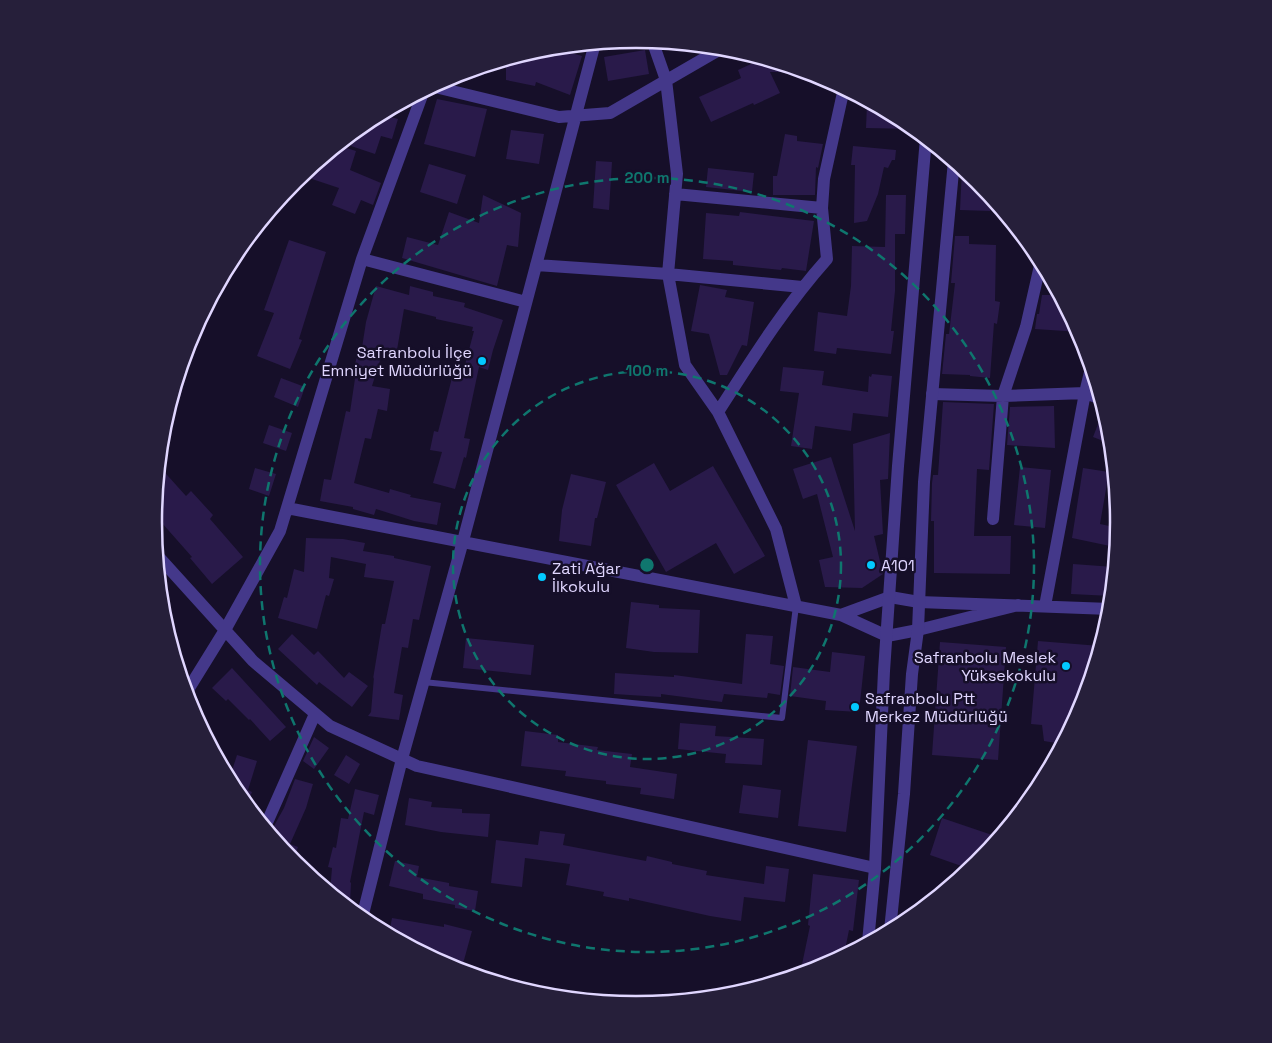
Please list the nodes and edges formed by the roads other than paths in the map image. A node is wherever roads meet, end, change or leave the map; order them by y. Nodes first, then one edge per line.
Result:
1 (655, 49) edge
2 (593, 50) edge
3 (711, 54) edge
4 (666, 80) junction
5 (443, 89) edge
6 (843, 95) edge
7 (421, 99) edge
8 (575, 116) junction
9 (925, 145) edge
10 (953, 169) edge
11 (675, 194) junction
12 (822, 208) junction
13 (362, 259) junction
14 (536, 265) junction
15 (1038, 271) edge
16 (668, 274) junction
17 (802, 287) junction
18 (526, 302) junction
19 (1088, 380) edge
20 (1085, 393) junction
21 (932, 394) junction
22 (1093, 395) edge
23 (1003, 396) junction
24 (718, 412) junction
25 (287, 508) junction
26 (993, 519) dead end
27 (463, 541) junction
28 (164, 563) edge
29 (890, 597) junction
30 (919, 602) junction
31 (1018, 605) junction
32 (796, 606) junction
33 (1045, 606) junction
34 (1102, 609) edge
35 (841, 615) junction
36 (225, 630) junction
37 (918, 630) junction
38 (887, 636) junction
39 (423, 682) junction
40 (191, 685) edge
41 (316, 714) junction
42 (402, 759) junction
43 (268, 820) edge
44 (875, 868) junction
45 (364, 910) edge
46 (891, 921) edge
47 (869, 934) edge

1 - 4 street
2 - 8 street
3 - 4 street
4 - 8 street
4 - 11 street
5 - 8 street
6 - 12 street
7 - 13 street
8 - 14 street
9 - 29 street
10 - 21 street
11 - 12 street
11 - 16 street
12 - 17 street
13 - 18 street
13 - 25 street
14 - 16 street
14 - 18 street
15 - 23 street
16 - 17 street
16 - 24 street
17 - 24 street
18 - 27 street
19 - 20 street
20 - 22 street
20 - 23 street
20 - 33 street
21 - 23 street
21 - 30 street
23 - 26 street
24 - 32 street
25 - 27 street
25 - 36 street
27 - 32 street
27 - 39 street
28 - 36 street
29 - 30 street
29 - 35 street
29 - 38 street
30 - 31 street
30 - 37 street
31 - 33 street
31 - 37 street
32 - 35 street
32 - 39 lane
33 - 34 street
35 - 38 street
36 - 40 street
36 - 41 street
37 - 38 street
37 - 46 street
38 - 44 street
39 - 42 street
41 - 42 street
41 - 43 street
42 - 44 street
42 - 45 street
44 - 47 street

